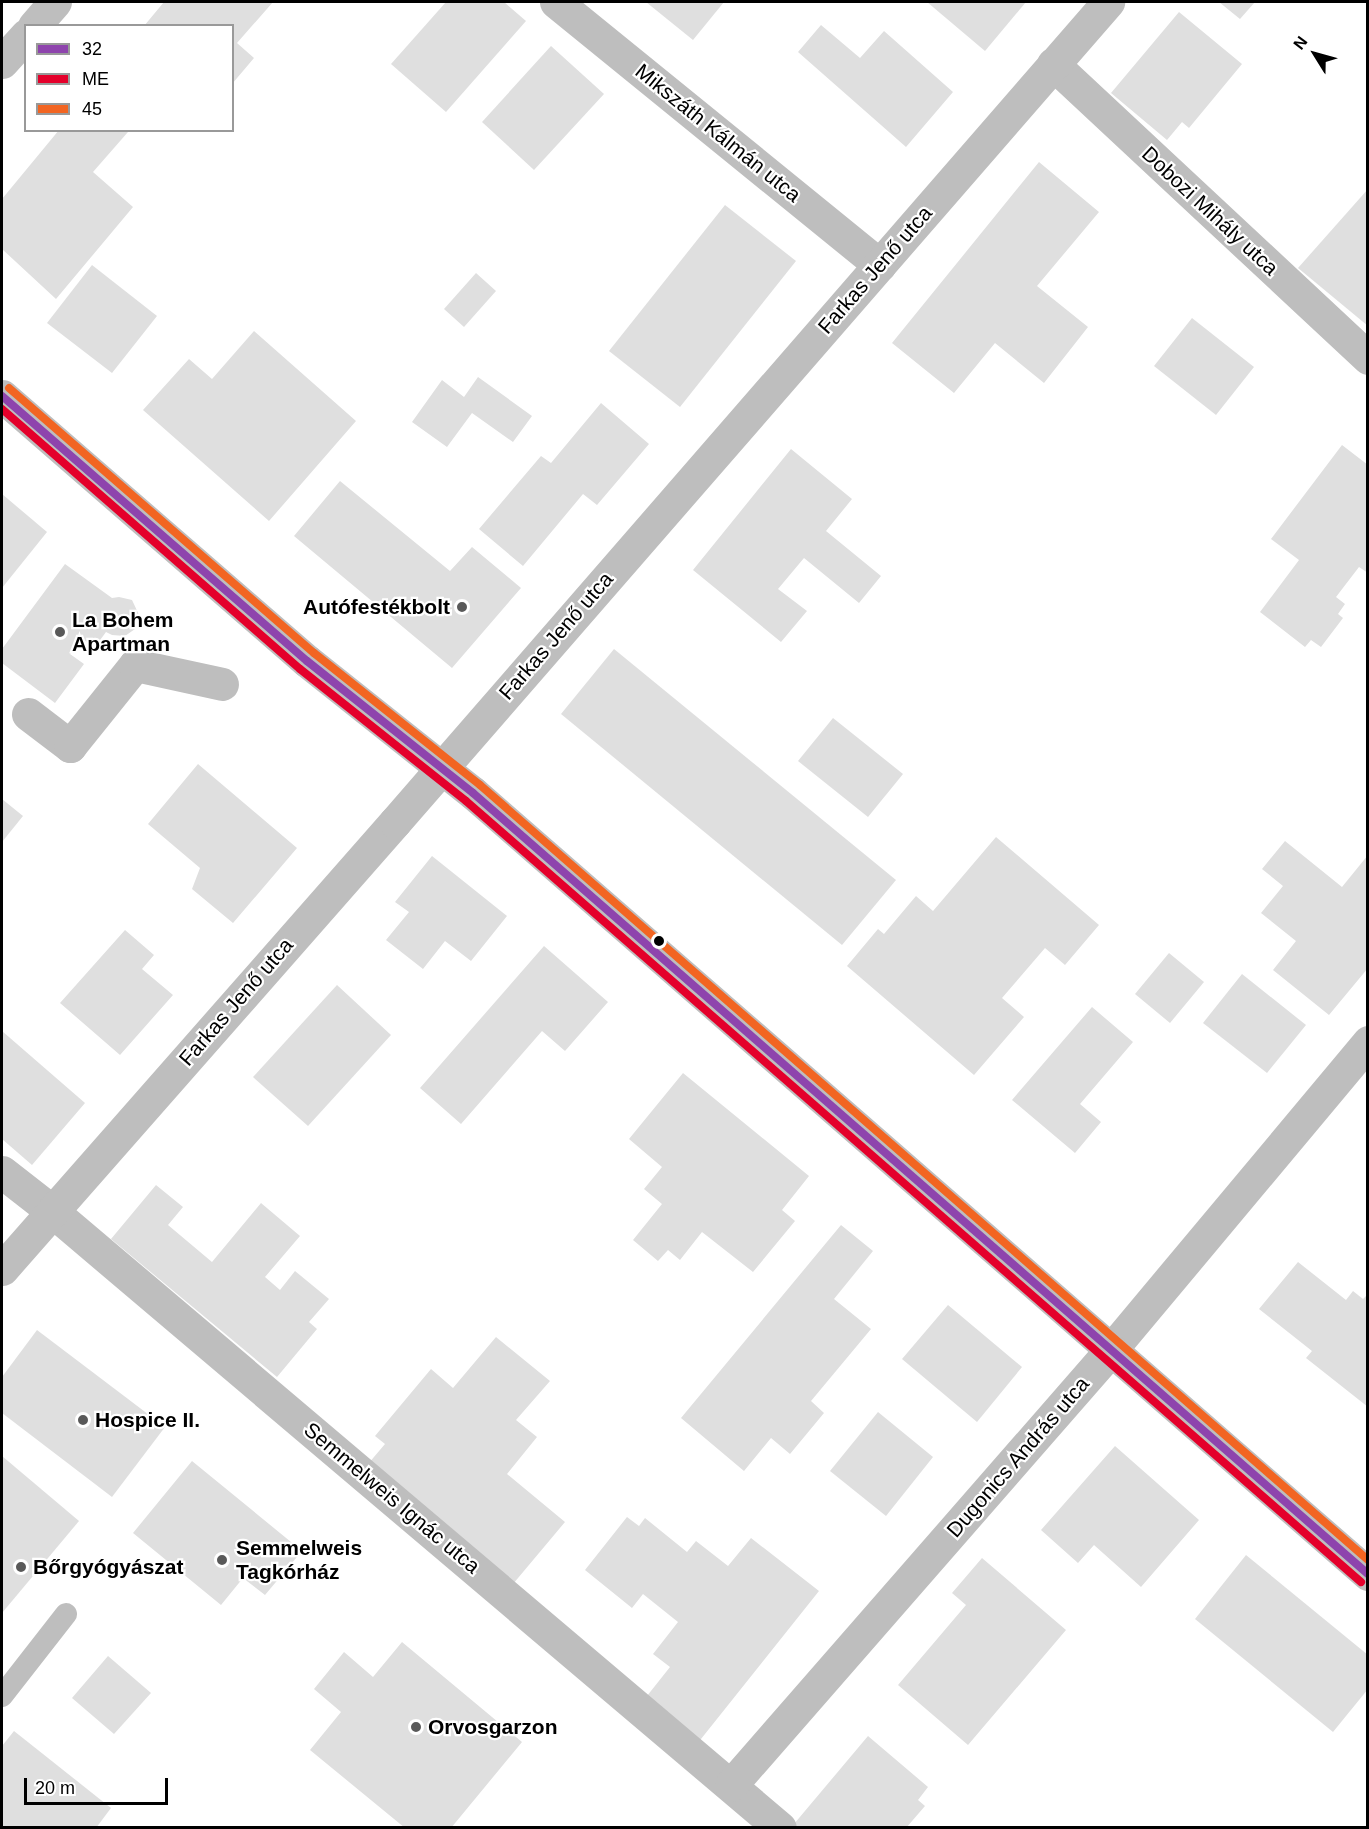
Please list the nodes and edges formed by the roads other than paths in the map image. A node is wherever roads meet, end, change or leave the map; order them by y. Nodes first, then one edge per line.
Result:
1 (56, 2) edge
2 (556, 2) edge
3 (1108, 2) edge
4 (36, 24) edge
5 (24, 37) edge
6 (2, 62) edge
7 (1053, 64) junction
8 (880, 264) junction
9 (1368, 358) edge
10 (2, 396) edge
11 (130, 648) dead end
12 (163, 672) junction
13 (222, 684) dead end
14 (28, 714) dead end
15 (441, 768) junction
16 (1368, 1042) edge
17 (2, 1172) edge
18 (52, 1211) junction
19 (2, 1269) edge
20 (1110, 1351) junction
21 (1368, 1574) edge
22 (66, 1614) dead end
23 (2, 1696) edge
24 (731, 1785) junction
25 (780, 1827) edge

1 - 4 street
2 - 8 street, Mikszáth Kálmán utca
3 - 7 street, Farkas Jenő utca
5 - 6 street
7 - 8 street, Farkas Jenő utca
7 - 9 street, Dobozi Mihály utca
8 - 15 street, Farkas Jenő utca
10 - 15 street
11 - 12 street
12 - 13 street
12 - 14 street
15 - 18 street, Farkas Jenő utca
15 - 20 street
16 - 20 street, Dugonics András utca
17 - 18 street, Semmelweis Ignác utca
18 - 19 street, Farkas Jenő utca
18 - 24 street, Semmelweis Ignác utca
20 - 21 street
20 - 24 street, Dugonics András utca
22 - 23 lane
24 - 25 street, Semmelweis Ignác utca

